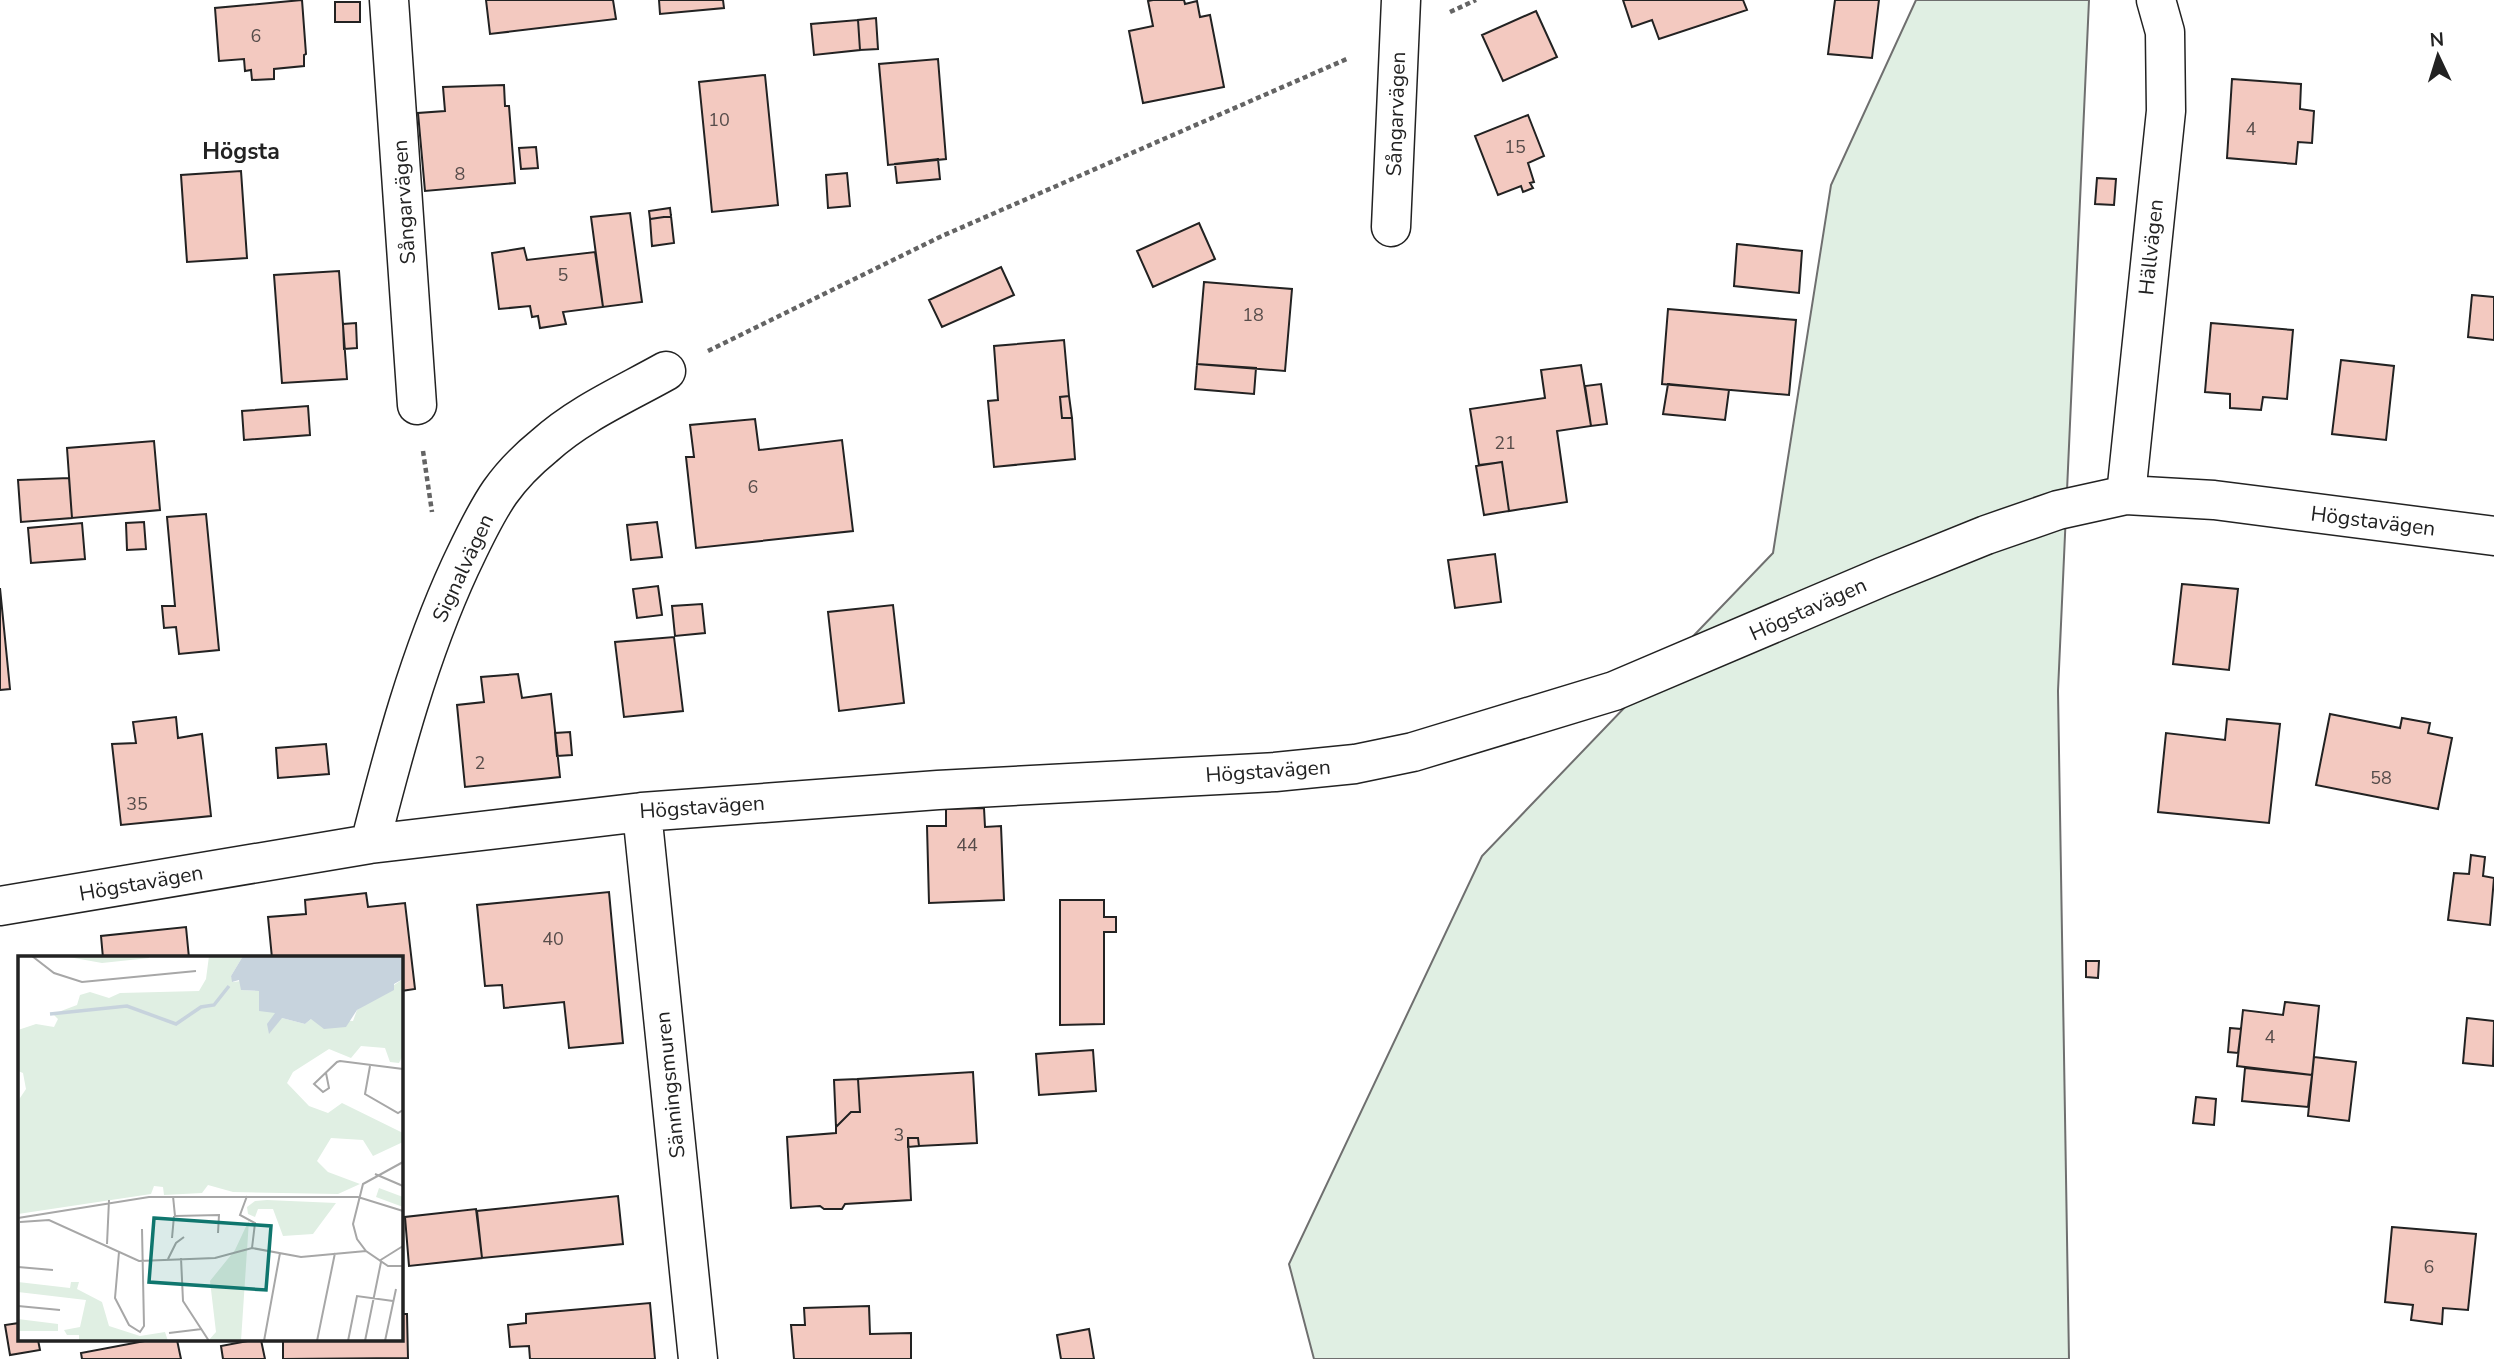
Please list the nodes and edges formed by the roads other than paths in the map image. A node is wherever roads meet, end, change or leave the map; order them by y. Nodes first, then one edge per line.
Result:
1 (389, 0) edge
2 (2156, 0) edge
3 (1400, 18) edge
4 (1391, 227) dead end
5 (666, 371) road end
6 (417, 405) road end
7 (2126, 495) junction
8 (2494, 537) edge
9 (642, 811) junction
10 (370, 844) junction
11 (0, 906) edge
12 (698, 1359) edge

1 - 6 street, Sångarvägen
2 - 7 street, Hällvägen
3 - 4 street, Sångarvägen
5 - 10 street, Signalvägen
7 - 8 street, Högstavägen
7 - 9 street, Högstavägen
9 - 10 street, Högstavägen
9 - 12 street, Sänningsmuren
10 - 11 street, Högstavägen

